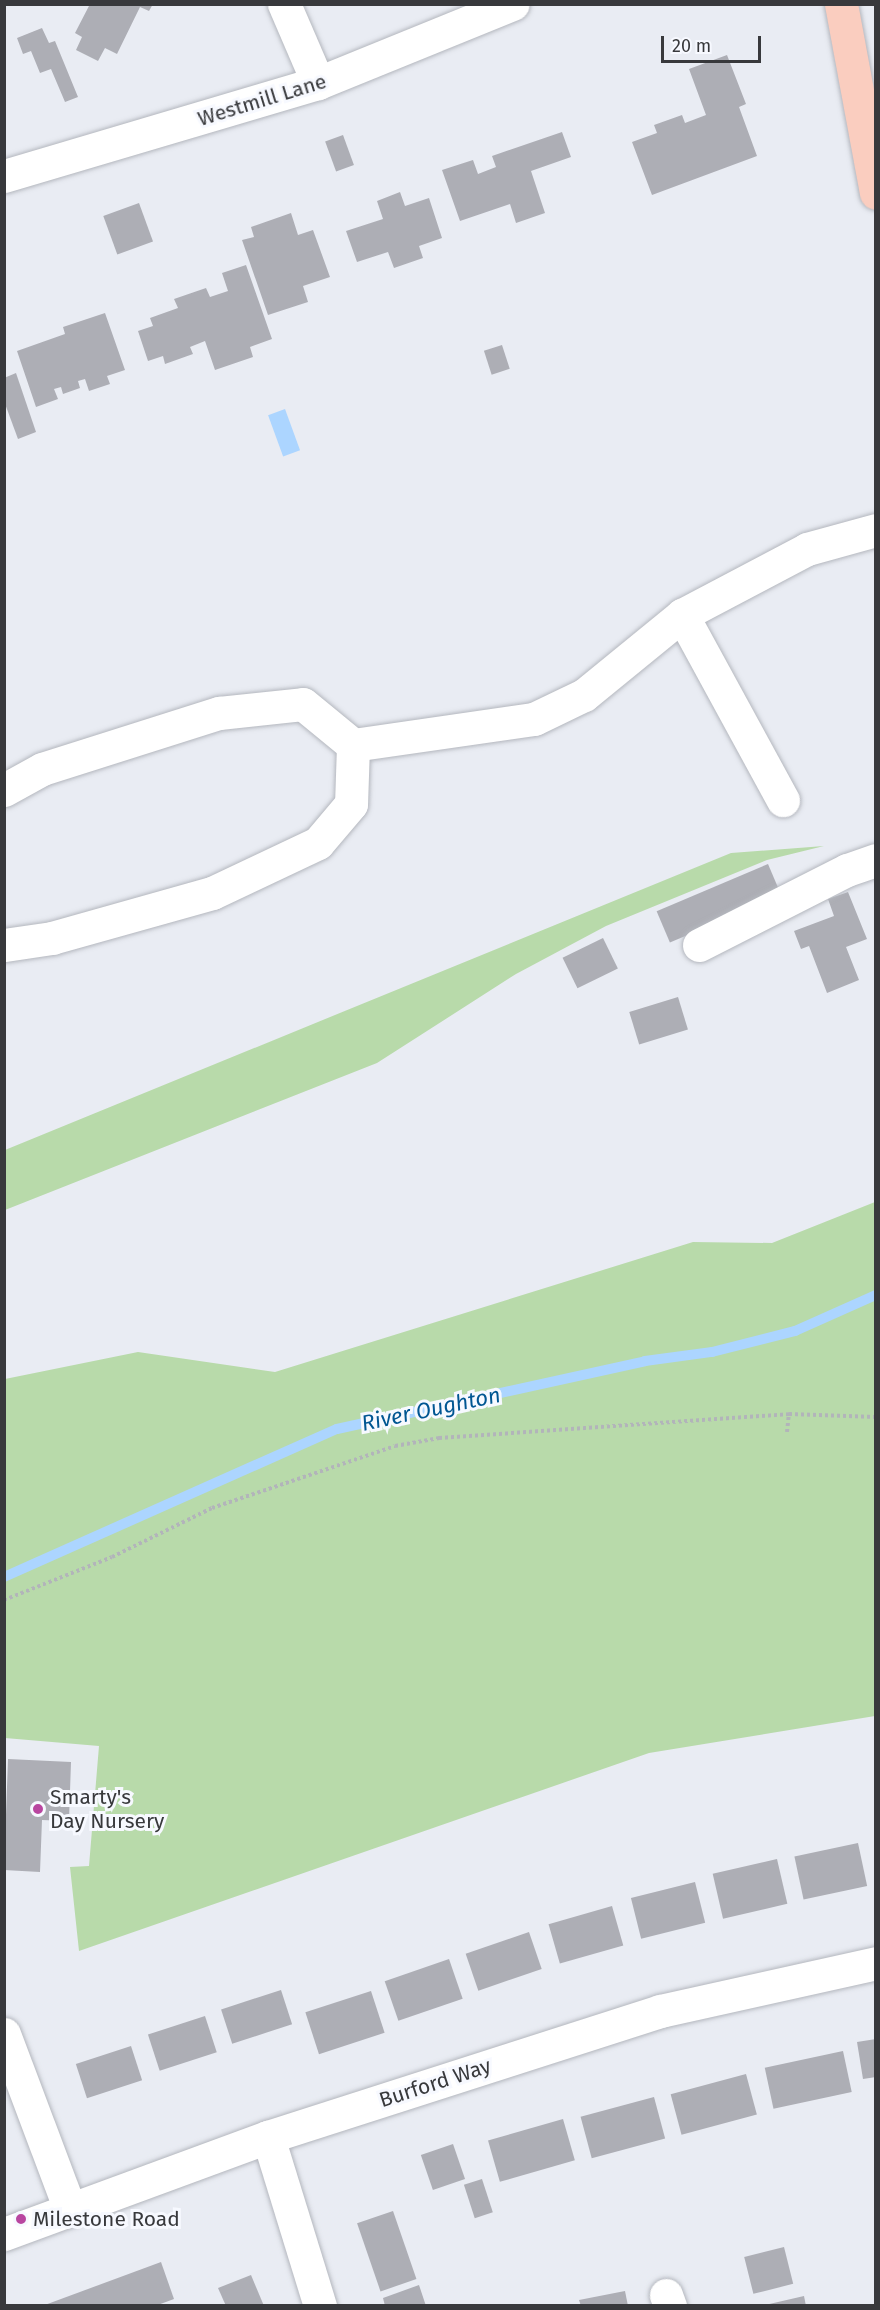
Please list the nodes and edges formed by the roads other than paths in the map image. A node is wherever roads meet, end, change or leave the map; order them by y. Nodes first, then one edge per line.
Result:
1 (284, 4) edge
2 (513, 4) edge
3 (841, 4) edge
4 (318, 83) junction
5 (4, 176) edge
6 (876, 193) edge
7 (876, 530) edge
8 (682, 615) junction
9 (353, 744) junction
10 (4, 790) edge
11 (783, 800) dead end
12 (876, 860) edge
13 (4, 945) edge
14 (699, 945) dead end
15 (876, 1963) edge
16 (4, 2034) edge
17 (268, 2137) junction
18 (70, 2210) junction
19 (4, 2234) edge
20 (320, 2306) edge

1 - 4 street
2 - 4 street, Westmill Lane
3 - 6 main road
4 - 5 street, Westmill Lane
7 - 8 street
8 - 9 street
8 - 11 street
9 - 10 street
9 - 13 street
12 - 14 street
15 - 17 street, Burford Way
16 - 18 street
17 - 18 street, Burford Way
17 - 20 street
18 - 19 street, Burford Way

